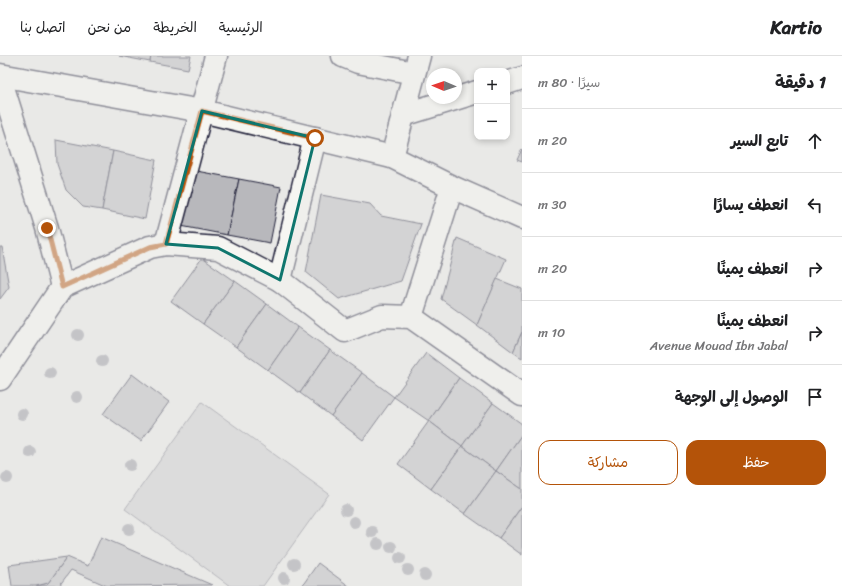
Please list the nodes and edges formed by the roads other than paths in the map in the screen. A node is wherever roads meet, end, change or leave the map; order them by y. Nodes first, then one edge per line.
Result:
1 (216, 56) edge
2 (343, 56) edge
3 (417, 65) edge
4 (0, 75) edge
5 (0, 78) edge
6 (522, 78) edge
7 (510, 82) edge
8 (474, 93) edge
9 (202, 111) junction
10 (403, 116) junction
11 (315, 138) junction
12 (392, 156) junction
13 (452, 187) junction
14 (522, 218) edge
15 (166, 244) junction
16 (280, 280) junction
17 (62, 287) junction
18 (412, 317) junction
19 (0, 379) edge
20 (522, 395) edge

1 - 9 street
2 - 3 street
3 - 10 street
4 - 9 street
5 - 17 street
6 - 7 street
8 - 10 street
9 - 11 street
9 - 15 street
10 - 12 street
11 - 12 street
11 - 16 street
12 - 13 street
13 - 14 street
13 - 18 street
15 - 16 street
15 - 17 street
16 - 18 street
17 - 19 street
18 - 20 street

